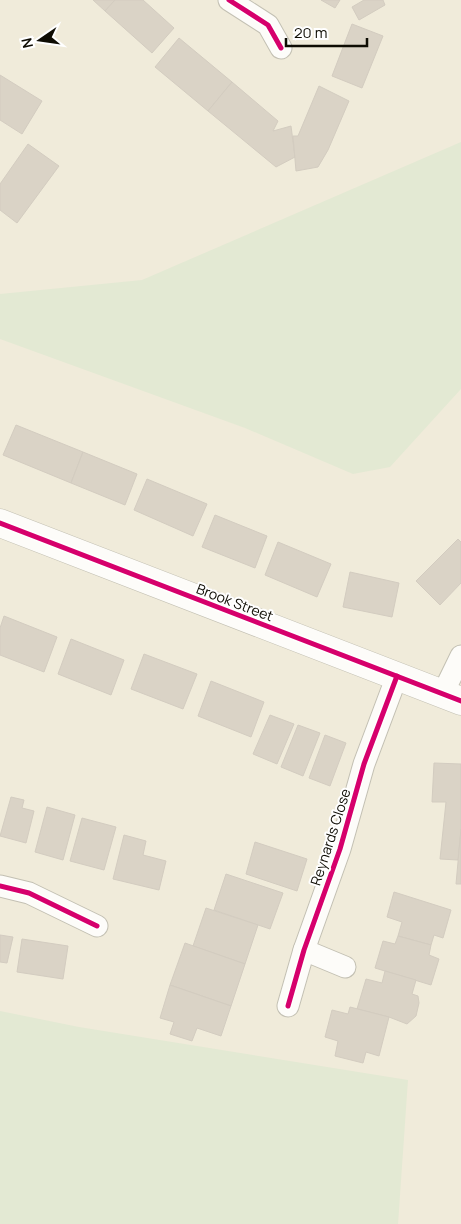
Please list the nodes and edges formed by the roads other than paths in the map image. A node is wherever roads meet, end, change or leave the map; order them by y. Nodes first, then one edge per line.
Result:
1 (229, 0) edge
2 (281, 48) dead end
3 (0, 523) edge
4 (461, 656) edge
5 (397, 676) junction
6 (451, 698) edge
7 (0, 886) edge
8 (97, 926) dead end
9 (304, 950) junction
10 (345, 967) dead end
11 (288, 1006) dead end

1 - 2 street
3 - 5 street, Brook Street
4 - 6 street
5 - 6 street, Brook Street
5 - 9 street, Reynards Close
7 - 8 street
9 - 10 street
9 - 11 street, Reynards Close

